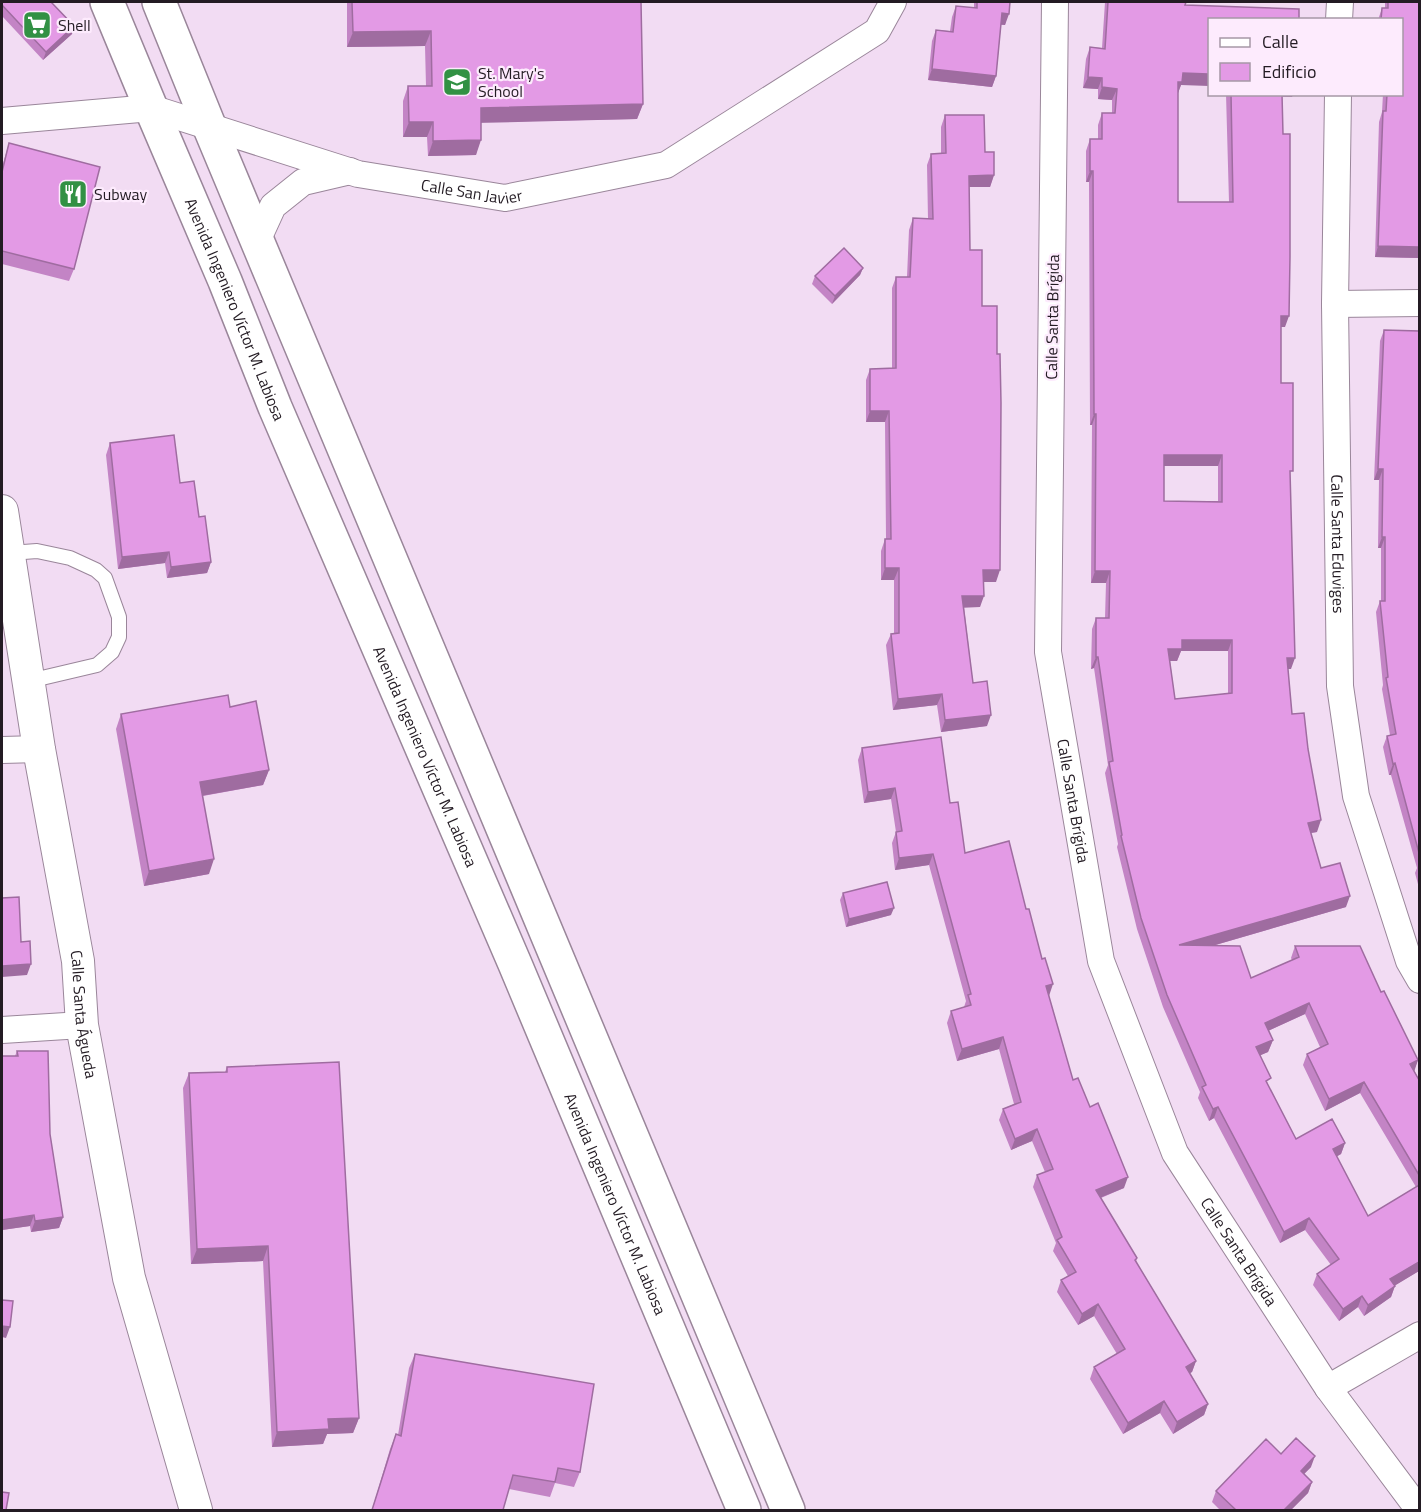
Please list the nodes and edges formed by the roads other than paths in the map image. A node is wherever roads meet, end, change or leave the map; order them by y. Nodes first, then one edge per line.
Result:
1 (107, 2) edge
2 (159, 2) edge
3 (893, 2) edge
4 (1055, 2) edge
5 (1340, 2) edge
6 (1340, 18) edge
7 (1338, 96) edge
8 (151, 108) junction
9 (2, 121) edge
10 (210, 128) junction
11 (351, 171) junction
12 (257, 242) junction
13 (1419, 303) edge
14 (1335, 304) junction
15 (2, 511) edge
16 (10, 553) junction
17 (29, 681) junction
18 (39, 749) junction
19 (2, 750) edge
20 (1419, 980) edge
21 (82, 1025) junction
22 (2, 1030) edge
23 (1419, 1335) edge
24 (1328, 1388) junction
25 (196, 1510) edge
26 (744, 1510) edge
27 (788, 1510) edge
28 (1419, 1510) edge

1 - 8 main road, Avenida Ingeniero Víctor M. Labiosa
2 - 10 main road
3 - 11 street, Calle San Javier
4 - 24 street, Calle Santa Brígida
5 - 6 street
7 - 14 street, Calle Santa Eduviges
8 - 9 street, Calle San Javier
8 - 10 street, Calle San Javier
8 - 26 main road, Avenida Ingeniero Víctor M. Labiosa
10 - 11 street, Calle San Javier
10 - 12 main road
11 - 12 street
12 - 27 main road
13 - 14 street
14 - 20 street, Calle Santa Eduviges
15 - 16 street, Calle Santa Águeda
16 - 17 street, Calle Santa Águeda
16 - 17 lane
17 - 18 street, Calle Santa Águeda
18 - 19 street
18 - 21 street, Calle Santa Águeda
21 - 22 street
21 - 25 street, Calle Santa Águeda
23 - 24 street
24 - 28 street, Calle Santa Brígida

